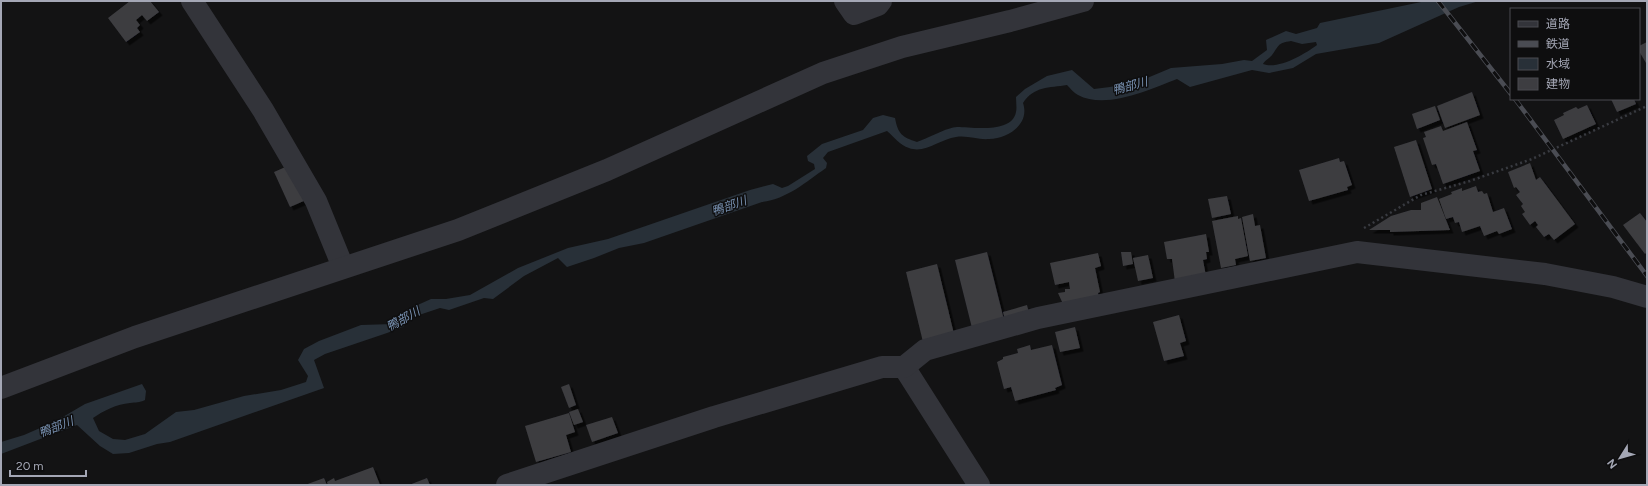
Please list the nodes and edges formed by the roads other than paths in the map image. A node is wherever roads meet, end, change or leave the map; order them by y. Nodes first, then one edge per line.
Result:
1 (192, 1) edge
2 (845, 1) edge
3 (881, 1) edge
4 (1083, 1) edge
5 (343, 267) junction
6 (1647, 297) edge
7 (904, 366) junction
8 (1, 388) edge
9 (507, 485) edge
10 (979, 485) edge

1 - 5 street
2 - 3 street
4 - 5 street
5 - 8 street
6 - 7 street
7 - 9 street
7 - 10 street

